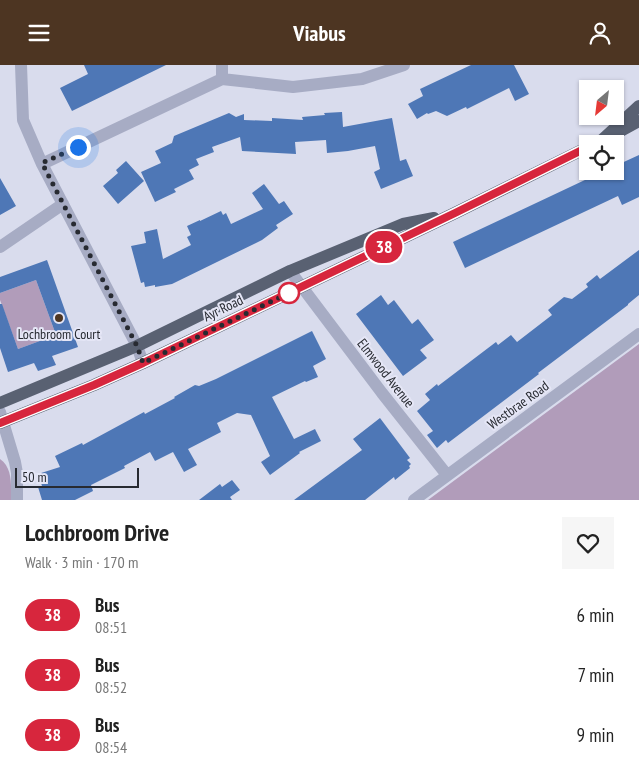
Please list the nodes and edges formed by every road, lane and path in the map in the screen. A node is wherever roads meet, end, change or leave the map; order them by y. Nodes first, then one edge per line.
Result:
1 (21, 65) edge
2 (222, 65) edge
3 (404, 65) edge
4 (222, 79) junction
5 (639, 106) edge
6 (639, 121) edge
7 (607, 135) edge
8 (612, 135) edge
9 (579, 151) edge
10 (42, 163) junction
11 (63, 204) junction
12 (455, 213) junction
13 (0, 247) edge
14 (290, 271) junction
15 (302, 287) junction
16 (639, 334) edge
17 (137, 346) junction
18 (143, 363) junction
19 (0, 403) edge
20 (1, 419) edge
21 (447, 475) junction
22 (17, 500) edge
23 (414, 500) edge

1 - 10 street
2 - 4 street
3 - 4 street
4 - 10 street
5 - 7 main road
6 - 8 main road
9 - 12 main road, Ayr Road
10 - 11 street
11 - 13 street
11 - 17 street
12 - 14 main road, Ayr Road
12 - 15 main road, Ayr Road
14 - 15 street, Elmwood Avenue
14 - 17 main road, Ayr Road
15 - 18 main road, Ayr Road
15 - 21 street, Elmwood Avenue
16 - 21 street, Westbrae Road
17 - 18 street
17 - 19 main road, Ayr Road
18 - 20 main road, Ayr Road
20 - 22 street
21 - 23 street, Westbrae Road

